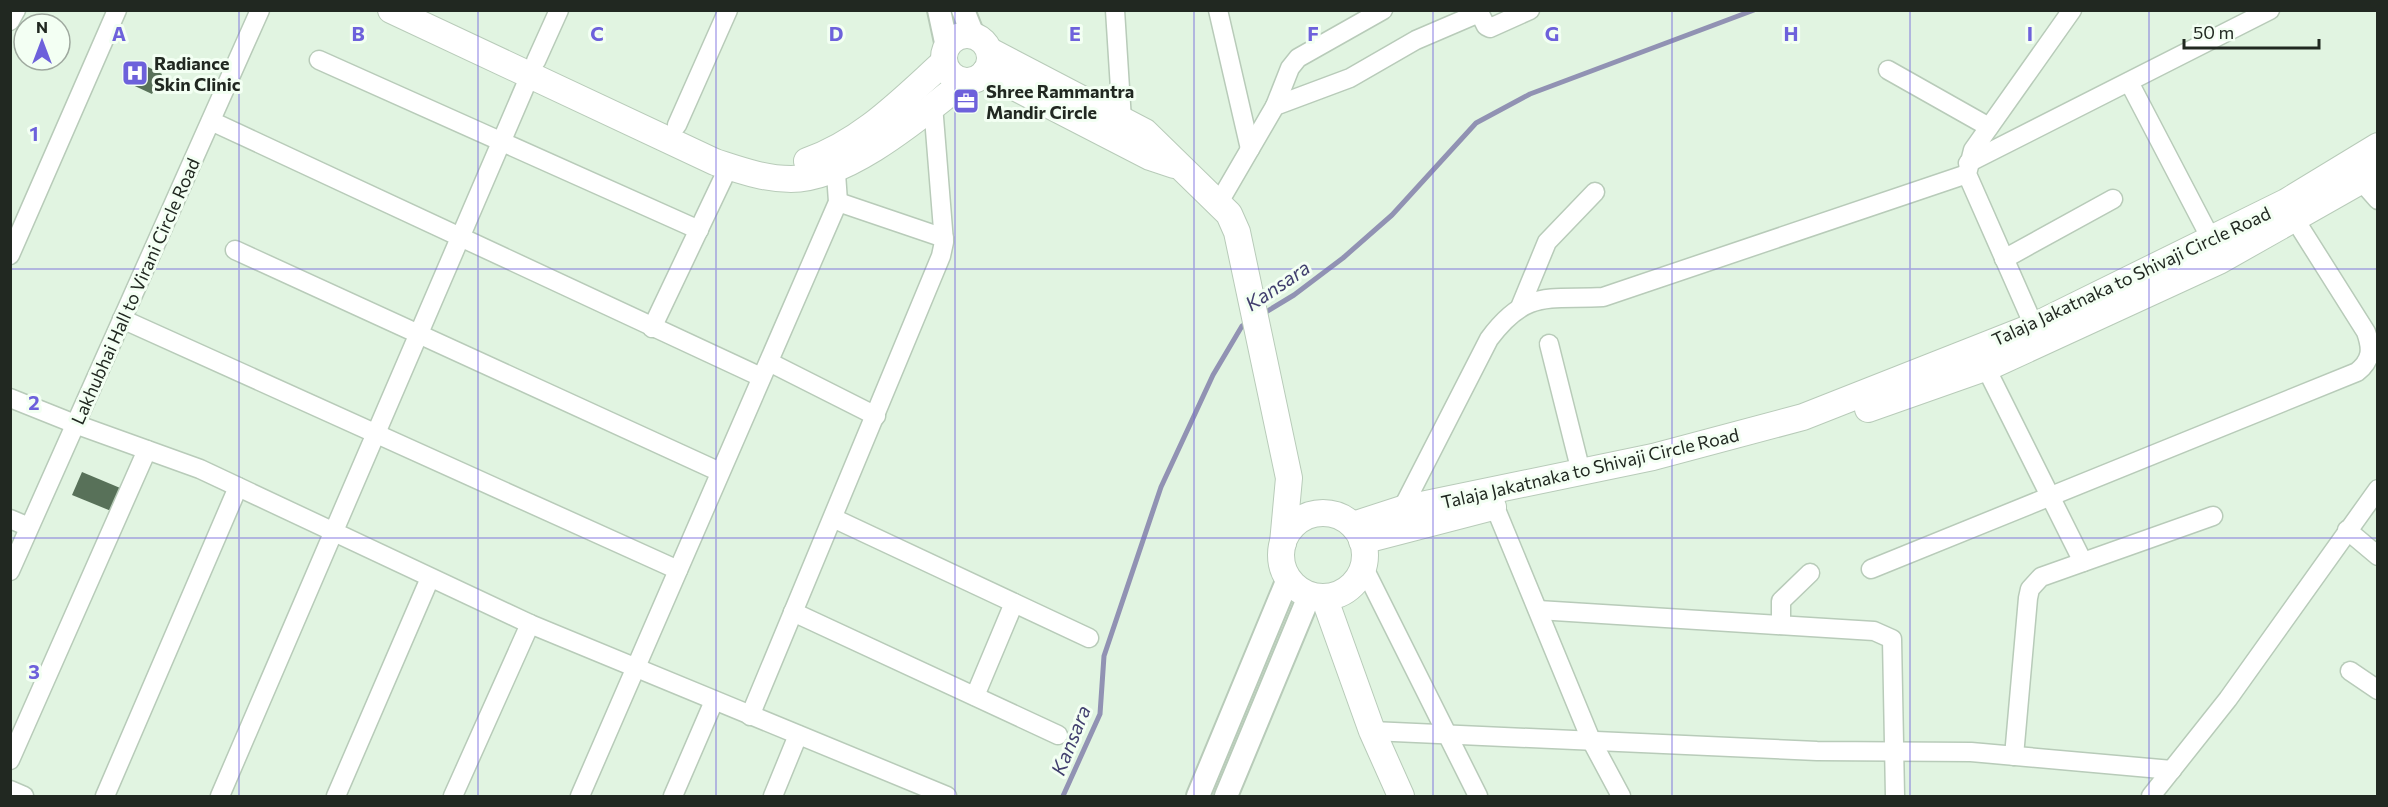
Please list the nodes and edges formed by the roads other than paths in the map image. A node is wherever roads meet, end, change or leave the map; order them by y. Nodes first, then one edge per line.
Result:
1 (16, 10) edge
2 (117, 10) edge
3 (260, 10) edge
4 (391, 10) edge
5 (429, 10) edge
6 (559, 10) edge
7 (728, 10) edge
8 (939, 10) edge
9 (963, 10) edge
10 (1115, 10) edge
11 (1218, 10) edge
12 (1383, 10) edge
13 (1530, 10) edge
14 (2072, 10) edge
15 (2270, 10) edge
16 (1478, 12) edge
17 (10, 21) edge
18 (946, 54) junction
19 (319, 60) dead end
20 (978, 60) junction
21 (533, 68) junction
22 (1888, 70) dead end
23 (2129, 82) junction
24 (933, 105) junction
25 (1275, 106) junction
26 (1122, 120) junction
27 (211, 121) junction
28 (677, 125) junction
29 (1989, 127) junction
30 (501, 141) junction
31 (2378, 146) edge
32 (1250, 149) junction
33 (835, 159) junction
34 (729, 166) junction
35 (1180, 167) junction
36 (1968, 168) junction
37 (2372, 184) edge
38 (1594, 192) dead end
39 (2113, 199) dead end
40 (838, 202) junction
41 (1218, 204) junction
42 (2290, 211) junction
43 (699, 230) junction
44 (944, 238) junction
45 (460, 239) junction
46 (2211, 239) junction
47 (234, 250) dead end
48 (10, 255) edge
49 (2004, 259) junction
50 (1521, 305) junction
51 (122, 320) junction
52 (2034, 326) junction
53 (652, 328) junction
54 (418, 336) junction
55 (1549, 344) dead end
56 (1986, 368) junction
57 (765, 370) junction
58 (10, 398) edge
59 (876, 416) junction
60 (75, 424) junction
61 (375, 435) junction
62 (147, 450) junction
63 (720, 472) junction
64 (1581, 472) junction
65 (1288, 475) junction
66 (238, 487) junction
67 (2378, 489) edge
68 (2049, 497) junction
69 (1496, 507) junction
70 (1402, 510) junction
71 (1327, 514) junction
72 (2213, 516) dead end
73 (833, 518) junction
74 (10, 519) edge
75 (29, 527) junction
76 (2347, 530) junction
77 (333, 532) junction
78 (1358, 533) junction
79 (1283, 543) junction
80 (2378, 556) edge
81 (2082, 562) junction
82 (1364, 568) junction
83 (1871, 569) dead end
84 (678, 570) junction
85 (10, 572) edge
86 (1810, 573) dead end
87 (430, 578) junction
88 (1288, 579) junction
89 (1317, 596) junction
90 (1014, 603) junction
91 (1538, 610) junction
92 (793, 612) junction
93 (530, 624) junction
94 (1781, 626) junction
95 (1089, 638) dead end
96 (635, 669) junction
97 (2350, 671) dead end
98 (2378, 690) edge
99 (975, 696) junction
100 (714, 701) junction
101 (750, 716) junction
102 (1372, 731) junction
103 (1449, 734) junction
104 (798, 735) junction
105 (1058, 735) dead end
106 (1591, 740) junction
107 (1893, 752) junction
108 (2014, 756) junction
109 (10, 760) edge
110 (2172, 770) junction
111 (10, 790) edge
112 (24, 796) edge
113 (105, 796) edge
114 (220, 796) edge
115 (336, 796) edge
116 (453, 796) edge
117 (580, 796) edge
118 (674, 796) edge
119 (773, 796) edge
120 (947, 796) edge
121 (1198, 796) edge
122 (1226, 796) edge
123 (1401, 796) edge
124 (1478, 796) edge
125 (1622, 796) edge
126 (1895, 796) edge
127 (2151, 796) edge

1 - 17 street
2 - 48 street
3 - 27 street, Lakhubhai Hall to Virani Circle Road
4 - 21 highway
5 - 21 highway
6 - 21 street
7 - 28 street
8 - 18 main road
9 - 20 main road
10 - 26 street
11 - 32 street
12 - 25 street
13 - 16 street
14 - 29 street
15 - 23 street
16 - 25 street
18 - 20 highway
18 - 20 highway
18 - 33 highway
19 - 30 street
20 - 24 highway
20 - 26 highway
20 - 35 highway
21 - 28 highway
21 - 30 street
21 - 34 highway
22 - 29 street
23 - 36 street
23 - 46 street
24 - 33 highway
24 - 44 street
25 - 32 street
26 - 35 highway
27 - 45 street
27 - 51 street, Lakhubhai Hall to Virani Circle Road
28 - 33 highway
29 - 36 street
30 - 43 street
30 - 45 street
31 - 42 highway, Talaja Jakatnaka to Shivaji Circle Road
32 - 41 street
33 - 34 highway
33 - 40 street
34 - 43 street
35 - 41 highway
36 - 49 street
36 - 50 street
37 - 42 highway, Talaja Jakatnaka to Shivaji Circle Road
38 - 50 street
39 - 49 street
40 - 44 street
40 - 57 street
41 - 65 highway
42 - 46 highway, Talaja Jakatnaka to Shivaji Circle Road
42 - 56 highway, Talaja Jakatnaka to Shivaji Circle Road
42 - 68 street
43 - 53 street
44 - 59 street
45 - 53 street
45 - 54 street
46 - 52 highway, Talaja Jakatnaka to Shivaji Circle Road
47 - 54 street
49 - 52 street
50 - 70 street
51 - 60 street, Lakhubhai Hall to Virani Circle Road
51 - 61 street
52 - 64 highway, Talaja Jakatnaka to Shivaji Circle Road
53 - 57 street
54 - 61 street
54 - 63 street
55 - 64 street
56 - 68 street
56 - 69 highway, Talaja Jakatnaka to Shivaji Circle Road
57 - 59 street
57 - 63 street
58 - 60 street
59 - 73 street
60 - 62 street
60 - 75 street, Lakhubhai Hall to Virani Circle Road
61 - 77 street
61 - 84 street
62 - 66 street
62 - 109 street
63 - 84 street
64 - 70 highway, Talaja Jakatnaka to Shivaji Circle Road
65 - 71 highway
65 - 79 highway
66 - 77 street
66 - 113 street
67 - 76 street
68 - 81 street
68 - 83 street
69 - 78 highway, Talaja Jakatnaka to Shivaji Circle Road
69 - 91 street
70 - 78 highway, Talaja Jakatnaka to Shivaji Circle Road
71 - 78 highway
71 - 79 highway
72 - 81 street
73 - 90 street
73 - 92 street
74 - 75 street
75 - 85 street, Lakhubhai Hall to Virani Circle Road
76 - 80 street
76 - 110 street
77 - 87 street
77 - 114 street
78 - 82 highway
79 - 88 highway
81 - 108 street
82 - 89 highway
82 - 103 street
84 - 96 street
86 - 94 street
87 - 93 street
87 - 115 street
88 - 89 highway
88 - 121 main road
89 - 102 highway
89 - 122 main road
90 - 95 street
90 - 99 street
91 - 94 street
91 - 106 street
92 - 99 street
92 - 101 street
93 - 96 street
93 - 116 street
94 - 107 street
96 - 100 street
96 - 117 street
97 - 98 street
99 - 105 street
100 - 101 street
100 - 118 street
101 - 104 street
102 - 103 street
102 - 123 highway
103 - 106 street
103 - 124 street
104 - 119 street
104 - 120 street
106 - 107 street
106 - 125 street
107 - 108 street
107 - 126 street
108 - 110 street
110 - 127 street
111 - 112 street

